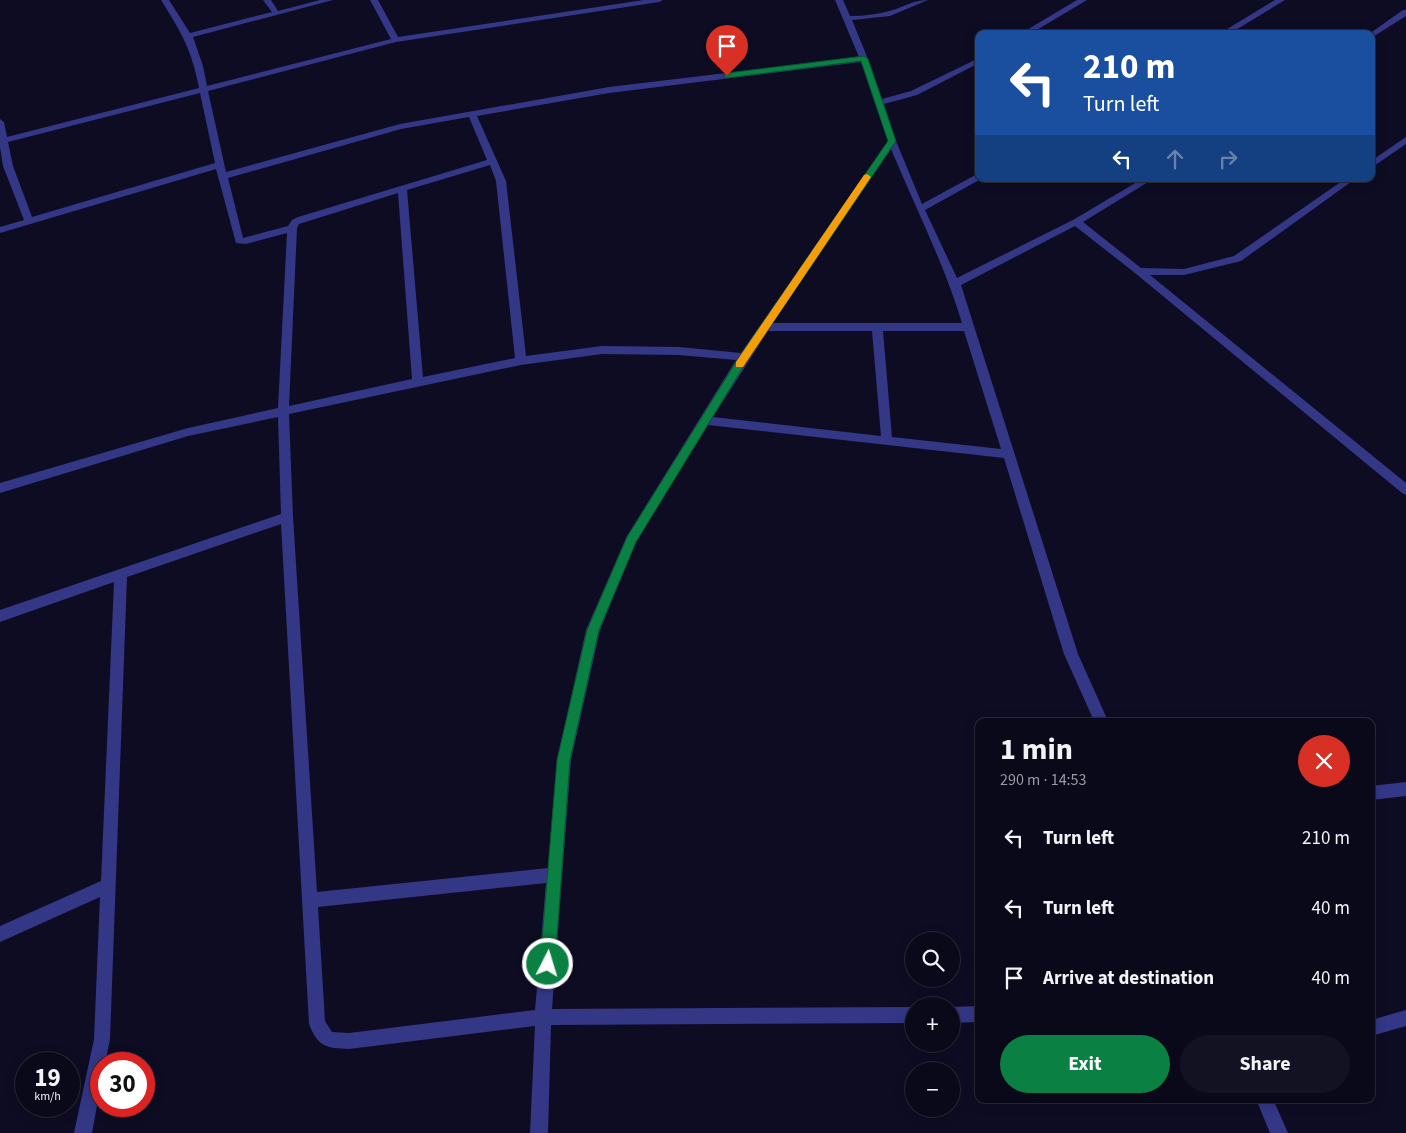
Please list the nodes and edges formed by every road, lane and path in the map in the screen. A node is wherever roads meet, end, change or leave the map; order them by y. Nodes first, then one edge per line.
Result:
1 (165, 0) edge
2 (267, 0) edge
3 (330, 0) edge
4 (374, 0) edge
5 (659, 0) edge
6 (839, 0) edge
7 (924, 0) edge
8 (1083, 0) edge
9 (1281, 0) edge
10 (1406, 12) edge
11 (276, 13) junction
12 (848, 18) junction
13 (1031, 30) edge
14 (1230, 30) edge
15 (1375, 33) edge
16 (188, 36) junction
17 (396, 40) junction
18 (864, 59) junction
19 (975, 62) edge
20 (204, 89) junction
21 (878, 103) junction
22 (472, 114) junction
23 (0, 122) edge
24 (5, 140) junction
25 (1406, 140) edge
26 (892, 141) junction
27 (491, 162) junction
28 (1375, 162) edge
29 (220, 165) junction
30 (223, 176) junction
31 (975, 178) edge
32 (1143, 182) edge
33 (1347, 182) edge
34 (402, 189) junction
35 (920, 209) junction
36 (29, 222) junction
37 (1076, 222) junction
38 (292, 228) junction
39 (0, 230) edge
40 (1139, 271) junction
41 (955, 284) junction
42 (968, 326) junction
43 (764, 327) junction
44 (876, 327) junction
45 (744, 357) junction
46 (521, 361) junction
47 (418, 382) junction
48 (283, 411) junction
49 (706, 421) junction
50 (887, 441) junction
51 (1009, 454) junction
52 (0, 488) edge
53 (1406, 490) edge
54 (287, 517) junction
55 (121, 575) junction
56 (0, 616) edge
57 (1100, 718) edge
58 (1406, 789) edge
59 (1375, 793) edge
60 (555, 875) junction
61 (108, 886) junction
62 (310, 900) junction
63 (0, 934) edge
64 (975, 1014) edge
65 (905, 1015) edge
66 (960, 1015) edge
67 (543, 1017) junction
68 (1406, 1018) edge
69 (1375, 1027) edge
70 (1266, 1103) edge
71 (82, 1133) edge
72 (539, 1133) edge
73 (1279, 1133) edge

1 - 16 street
2 - 11 street
3 - 11 street
4 - 17 street
5 - 17 street
6 - 12 street
7 - 12 street
8 - 13 street
9 - 14 street
10 - 15 street
11 - 16 street
12 - 18 street
16 - 20 street
17 - 20 street
18 - 21 street
18 - 22 street
19 - 21 street
20 - 24 street
20 - 29 street
21 - 26 street
22 - 27 street
22 - 30 street
23 - 24 street
24 - 36 street
25 - 28 street
26 - 35 street
26 - 43 street
27 - 34 street
27 - 46 street
29 - 30 street
29 - 36 street
30 - 38 street
31 - 35 street
32 - 37 street
33 - 40 street
34 - 38 street
34 - 47 street
35 - 41 street
36 - 39 street
37 - 40 street
37 - 41 street
38 - 48 street
40 - 53 street
41 - 42 street
42 - 44 street
42 - 51 street
43 - 44 street
43 - 45 street
44 - 50 street
45 - 46 street
45 - 49 street
46 - 47 street
47 - 48 street
48 - 52 street
48 - 54 street
49 - 50 street
49 - 60 street
50 - 51 street
51 - 57 street
54 - 55 street
54 - 62 street
55 - 56 street
55 - 61 street
58 - 59 street
60 - 62 street
60 - 67 street
61 - 63 street
61 - 71 street
62 - 67 street
64 - 66 street
65 - 67 street
67 - 72 street
68 - 69 street
70 - 73 street

